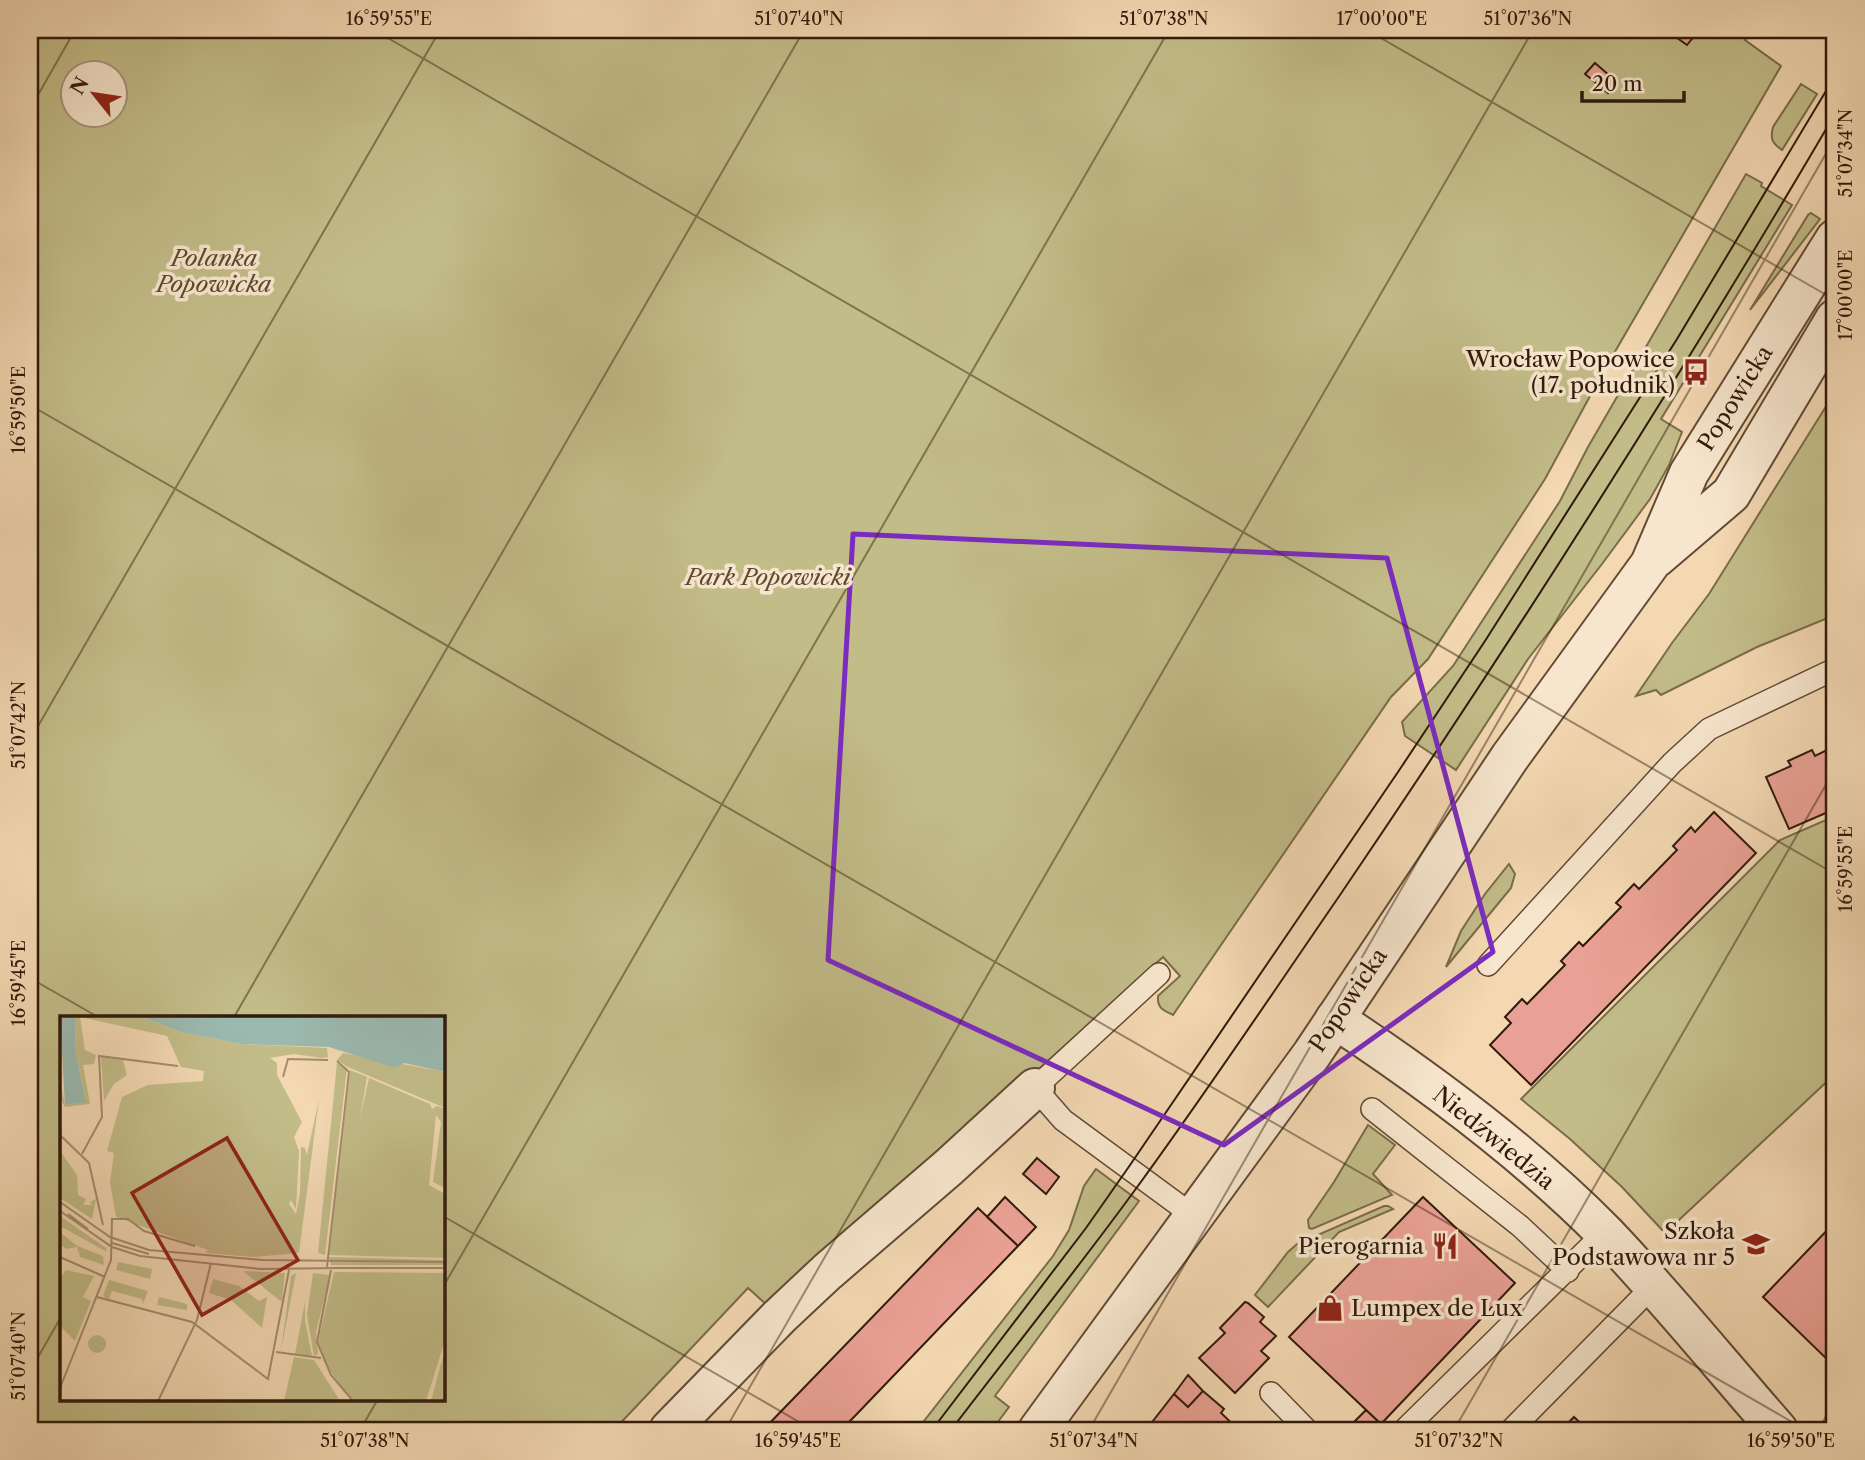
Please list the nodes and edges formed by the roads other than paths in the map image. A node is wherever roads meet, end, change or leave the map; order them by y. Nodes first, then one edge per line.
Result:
1 (1835, 239) edge
2 (1835, 319) edge
3 (1650, 564) junction
4 (1835, 669) edge
5 (1488, 965) dead end
6 (1159, 974) dead end
7 (1335, 1019) junction
8 (1035, 1087) junction
9 (1372, 1109) dead end
10 (1195, 1217) junction
11 (1604, 1233) junction
12 (1568, 1271) junction
13 (1654, 1285) junction
14 (1271, 1392) dead end
15 (669, 1430) edge
16 (1038, 1430) edge
17 (1307, 1430) edge
18 (1404, 1430) edge
19 (1511, 1430) edge
20 (1778, 1430) edge

1 - 3 street, Popowicka
2 - 3 street, Popowicka
3 - 7 street, Popowicka
4 - 5 lane
6 - 8 lane
7 - 10 street, Popowicka
7 - 11 street, Niedźwiedzia
8 - 10 lane
8 - 15 street
9 - 12 lane
10 - 16 street, Popowicka
11 - 12 lane
11 - 13 street, Niedźwiedzia
12 - 18 lane
13 - 19 lane
13 - 20 street, Niedźwiedzia
14 - 17 lane

